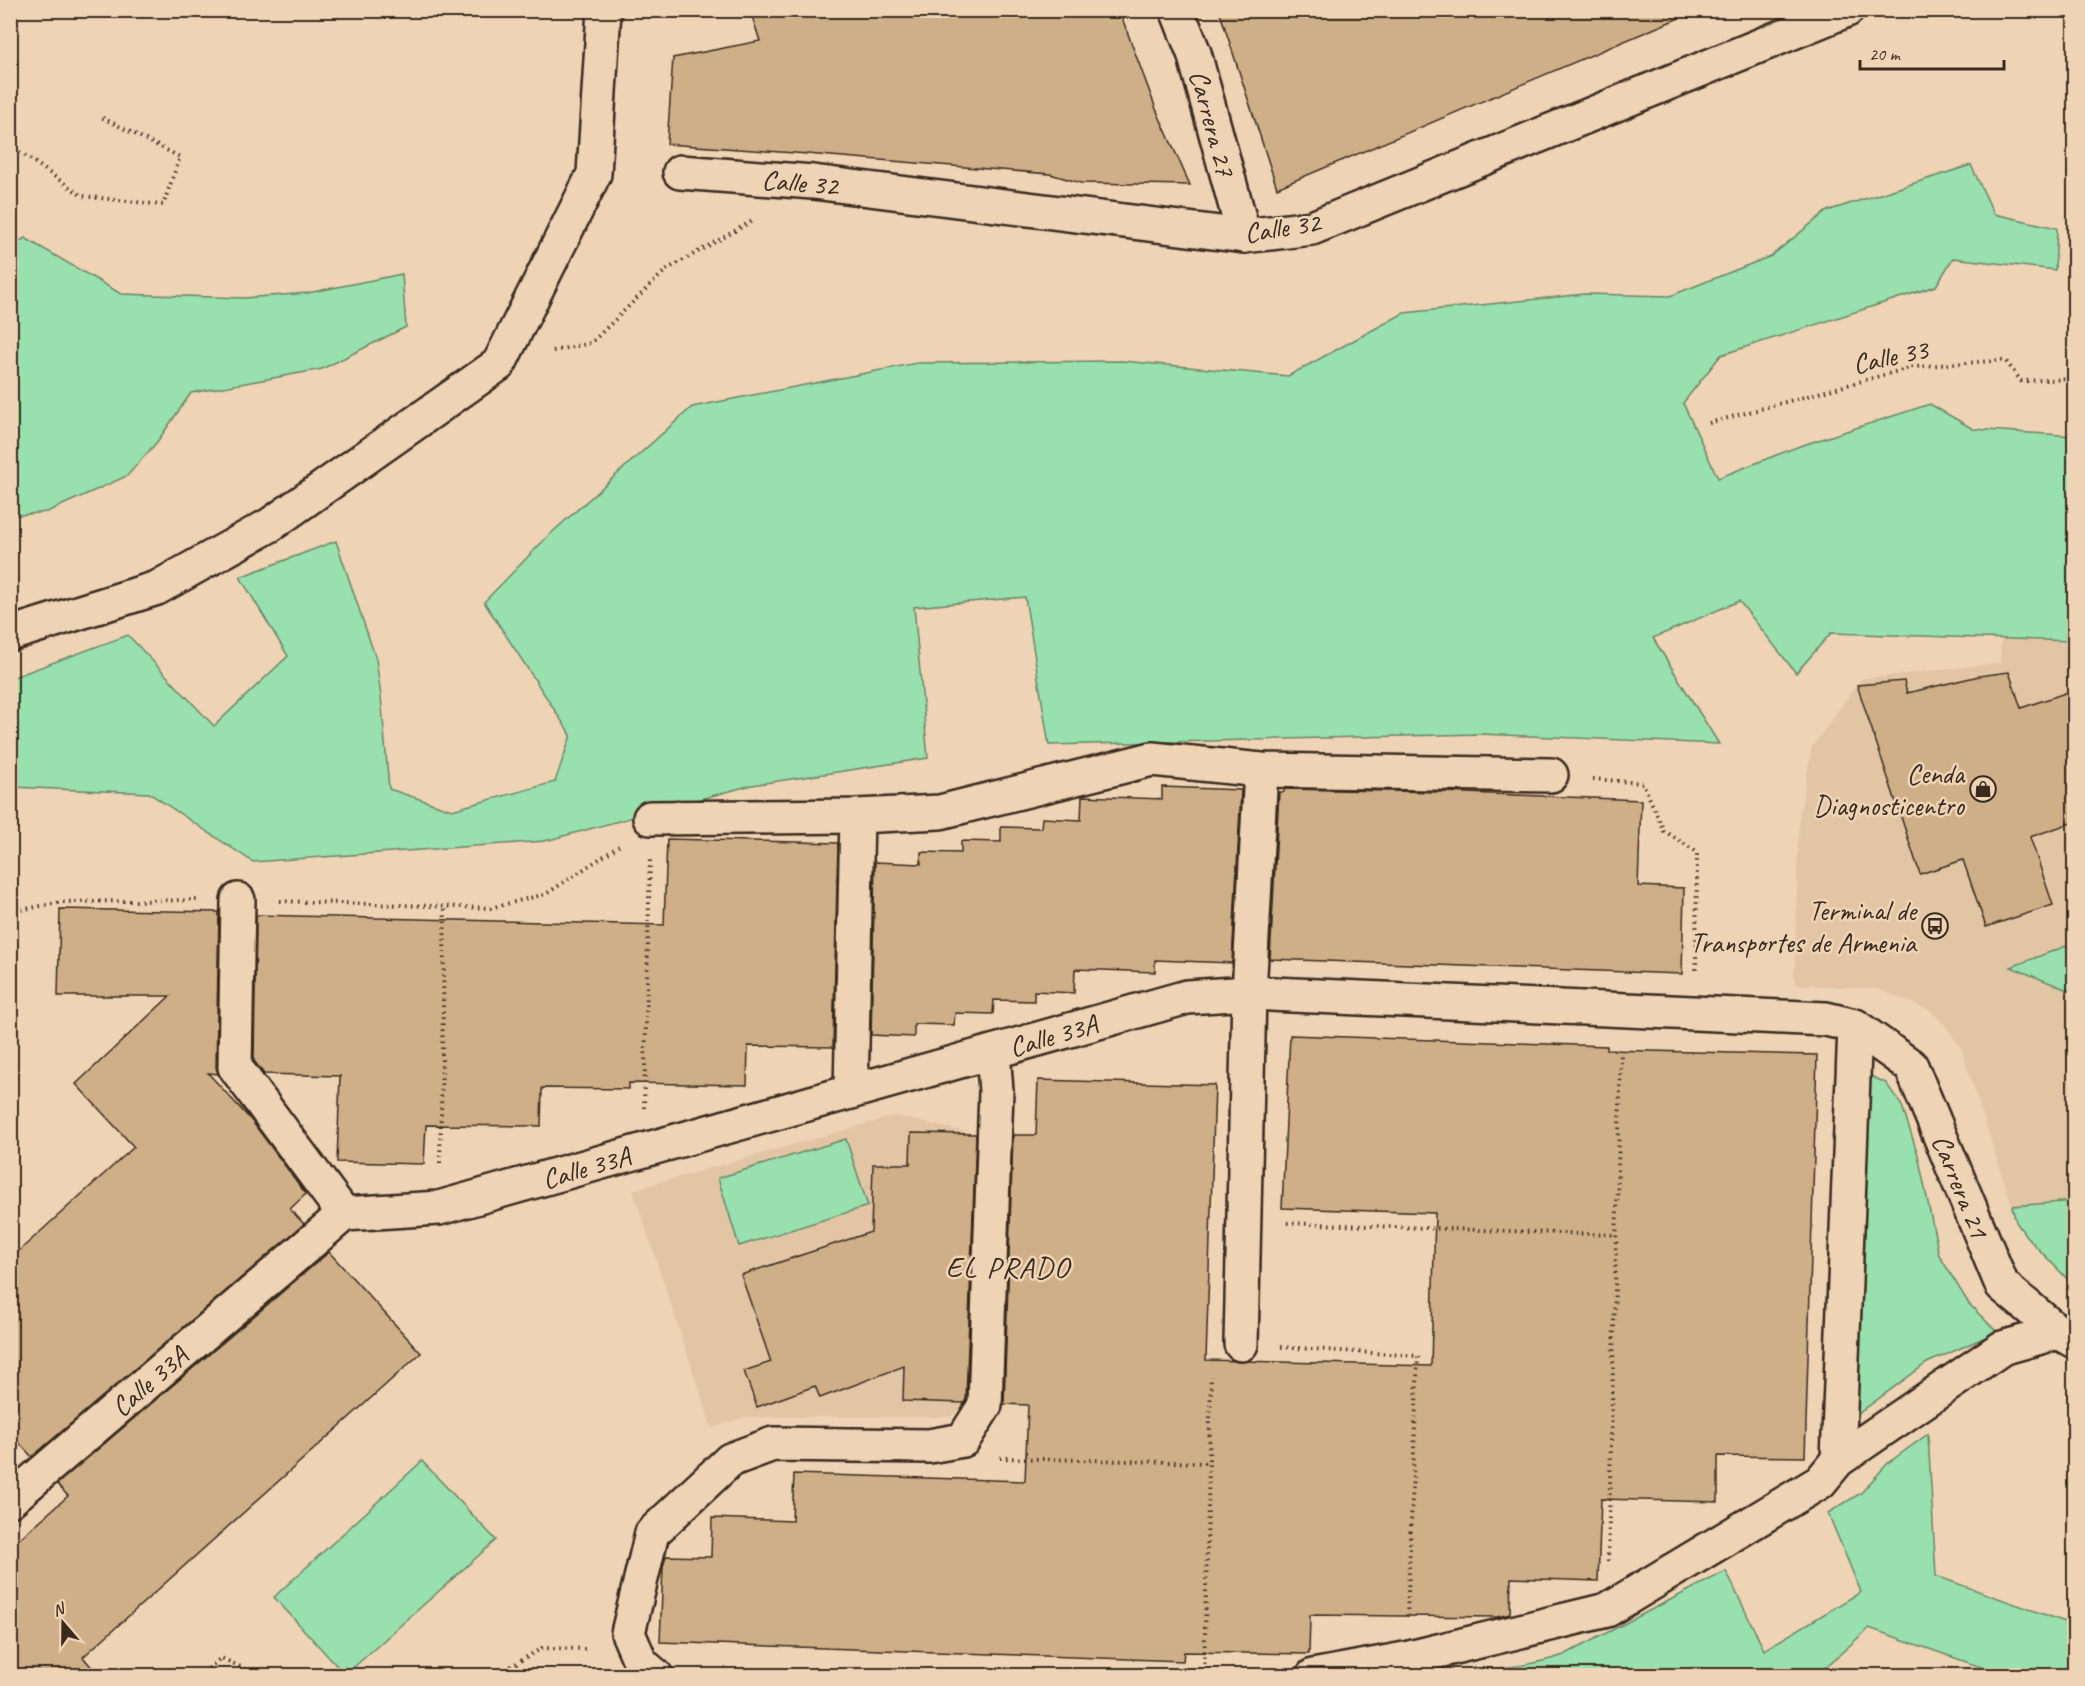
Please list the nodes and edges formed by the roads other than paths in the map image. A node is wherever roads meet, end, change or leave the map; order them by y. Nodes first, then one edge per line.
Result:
1 (604, 10) edge
2 (1178, 10) edge
3 (1847, 10) edge
4 (680, 172) dead end
5 (1244, 236) junction
6 (10, 633) edge
7 (1261, 770) junction
8 (1551, 775) road end
9 (857, 816) junction
10 (650, 818) road end
11 (238, 900) road end
12 (1249, 993) junction
13 (1855, 1026) junction
14 (993, 1052) junction
15 (851, 1092) junction
16 (344, 1214) junction
17 (2066, 1337) edge
18 (1241, 1344) road end
19 (1838, 1460) junction
20 (11, 1498) edge
21 (656, 1676) edge
22 (1313, 1676) edge

1 - 6 street
2 - 5 street, Carrera 27
3 - 5 street, Calle 32
4 - 5 street, Calle 32
7 - 8 street
7 - 9 street
7 - 12 street
9 - 10 street
9 - 15 street
11 - 16 street
12 - 13 street, Calle 33A
12 - 14 street, Calle 33A
12 - 18 street
13 - 17 street, Carrera 21
13 - 19 street
14 - 15 street, Calle 33A
14 - 21 street
15 - 16 street, Calle 33A
16 - 20 street, Calle 33A
17 - 19 street
19 - 22 street

